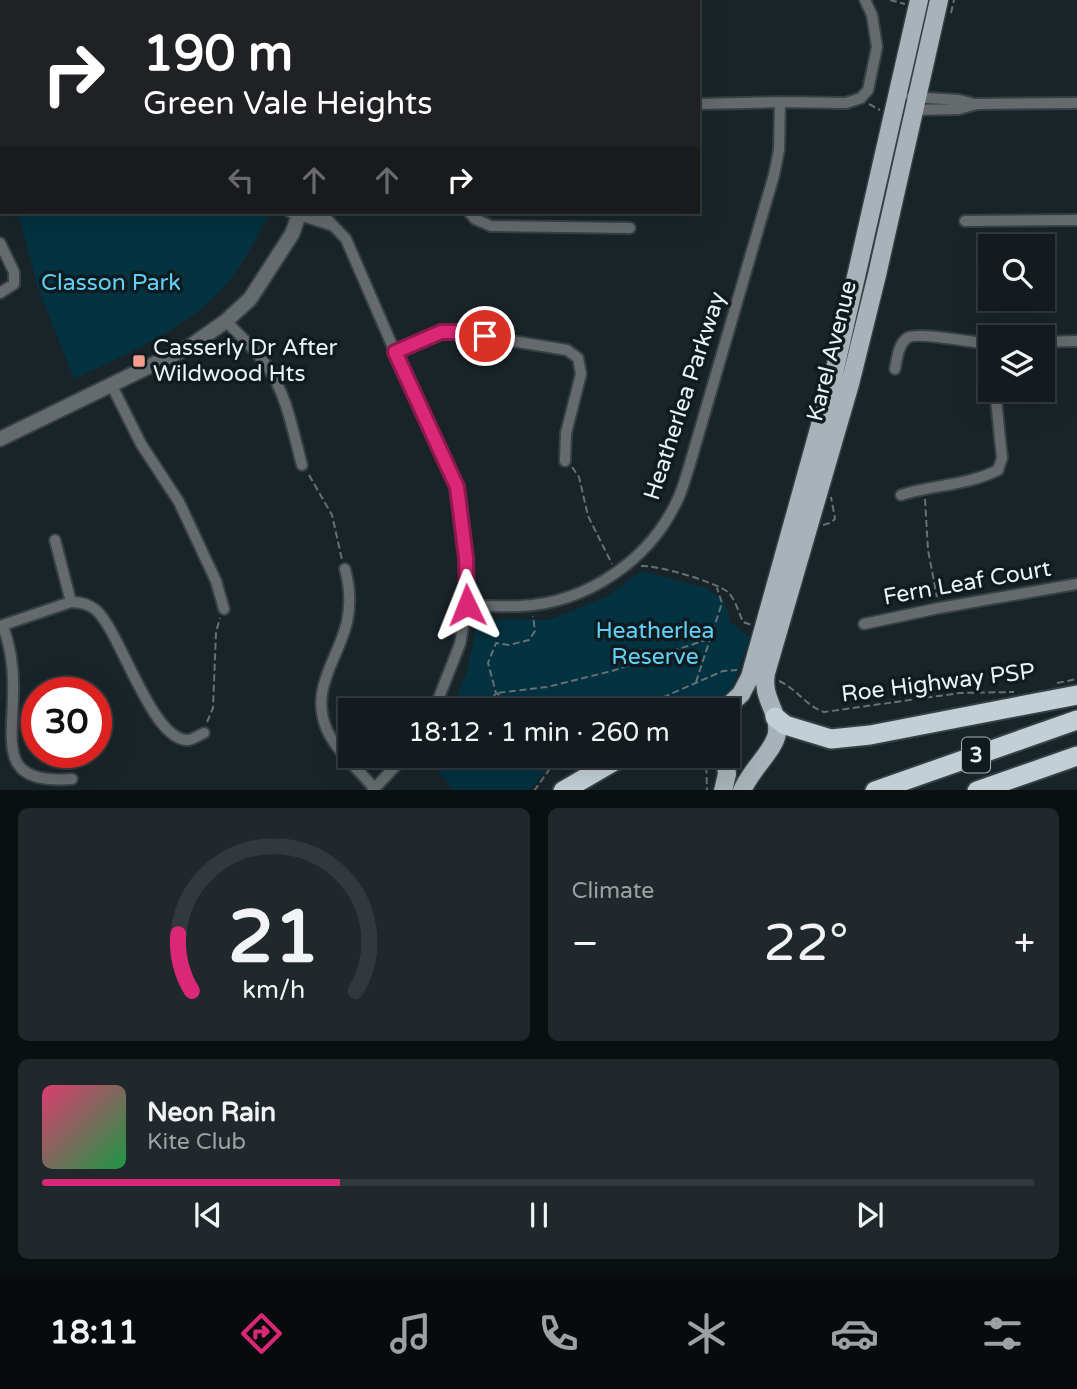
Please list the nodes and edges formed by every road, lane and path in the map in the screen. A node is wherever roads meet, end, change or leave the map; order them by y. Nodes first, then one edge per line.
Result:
1 (865, 0) edge
2 (890, 0) edge
3 (939, 0) edge
4 (914, 2) edge
5 (861, 98) junction
6 (780, 102) junction
7 (1077, 103) edge
8 (700, 104) edge
9 (901, 104) junction
10 (293, 214) edge
11 (297, 214) edge
12 (320, 214) edge
13 (470, 214) edge
14 (1077, 220) edge
15 (965, 221) dead end
16 (888, 224) junction
17 (337, 228) junction
18 (629, 228) dead end
19 (0, 243) edge
20 (856, 282) junction
21 (0, 293) edge
22 (226, 321) junction
23 (1077, 341) edge
24 (978, 342) edge
25 (1055, 342) edge
26 (395, 352) junction
27 (895, 369) dead end
28 (112, 386) junction
29 (996, 402) edge
30 (0, 439) edge
31 (565, 461) joint
32 (302, 465) joint
33 (924, 488) junction
34 (901, 495) dead end
35 (55, 540) dead end
36 (636, 567) dead end
37 (345, 569) joint
38 (617, 573) junction
39 (1077, 584) edge
40 (717, 586) junction
41 (936, 595) dead end
42 (71, 602) junction
43 (467, 605) junction
44 (532, 605) junction
45 (224, 609) joint
46 (864, 624) dead end
47 (753, 625) dead end
48 (1, 626) edge
49 (709, 639) junction
50 (738, 670) dead end
51 (771, 679) dead end
52 (1077, 679) edge
53 (696, 683) junction
54 (1055, 684) dead end
55 (1021, 691) dead end
56 (496, 693) junction
57 (1077, 695) edge
58 (439, 698) edge
59 (493, 698) edge
60 (505, 698) edge
61 (662, 698) edge
62 (732, 698) edge
63 (740, 702) edge
64 (773, 713) junction
65 (1077, 720) edge
66 (204, 733) joint
67 (1077, 757) edge
68 (393, 768) edge
69 (550, 768) edge
70 (602, 768) edge
71 (706, 768) edge
72 (727, 768) edge
73 (72, 779) dead end
74 (373, 789) edge
75 (534, 790) edge
76 (563, 790) edge
77 (707, 790) edge
78 (723, 790) edge
79 (742, 790) edge
80 (875, 790) edge
81 (977, 790) edge

1 - 5 street
2 - 4 path
3 - 9 main road, Karel Avenue
4 - 9 main road, Karel Avenue
5 - 6 street
5 - 9 path
6 - 8 street
6 - 38 street, Heatherlea Parkway
7 - 9 street
9 - 16 main road, Karel Avenue
9 - 20 main road, Karel Avenue
10 - 22 street
11 - 17 street
12 - 17 street
13 - 18 street
14 - 15 street
16 - 20 main road
16 - 64 main road, Karel Avenue
17 - 26 street
19 - 21 street
20 - 62 main road, Karel Avenue
22 - 28 street
22 - 32 street
23 - 25 street
24 - 27 street
26 - 31 street
26 - 43 street
28 - 30 street
28 - 45 street
29 - 33 street
31 - 38 path
32 - 37 path
33 - 34 street
33 - 41 path
35 - 42 street
36 - 40 path
37 - 74 street
38 - 44 street, Heatherlea Parkway
39 - 46 street, Fern Leaf Court
40 - 47 path
40 - 49 path
42 - 48 street
42 - 66 street
43 - 44 street, Heatherlea Parkway
43 - 58 street
44 - 56 path
45 - 66 path
48 - 73 street
49 - 53 path
49 - 56 path
50 - 53 path
51 - 55 path, Roe Highway PSP
52 - 54 path, Roe Highway PSP
53 - 61 path
56 - 59 path
56 - 60 path
57 - 64 highway
63 - 64 main road
64 - 79 main road, Karel Avenue
65 - 80 highway, 3
67 - 81 highway, 3
68 - 74 street
69 - 75 path
70 - 76 highway
71 - 77 path
72 - 78 main road

